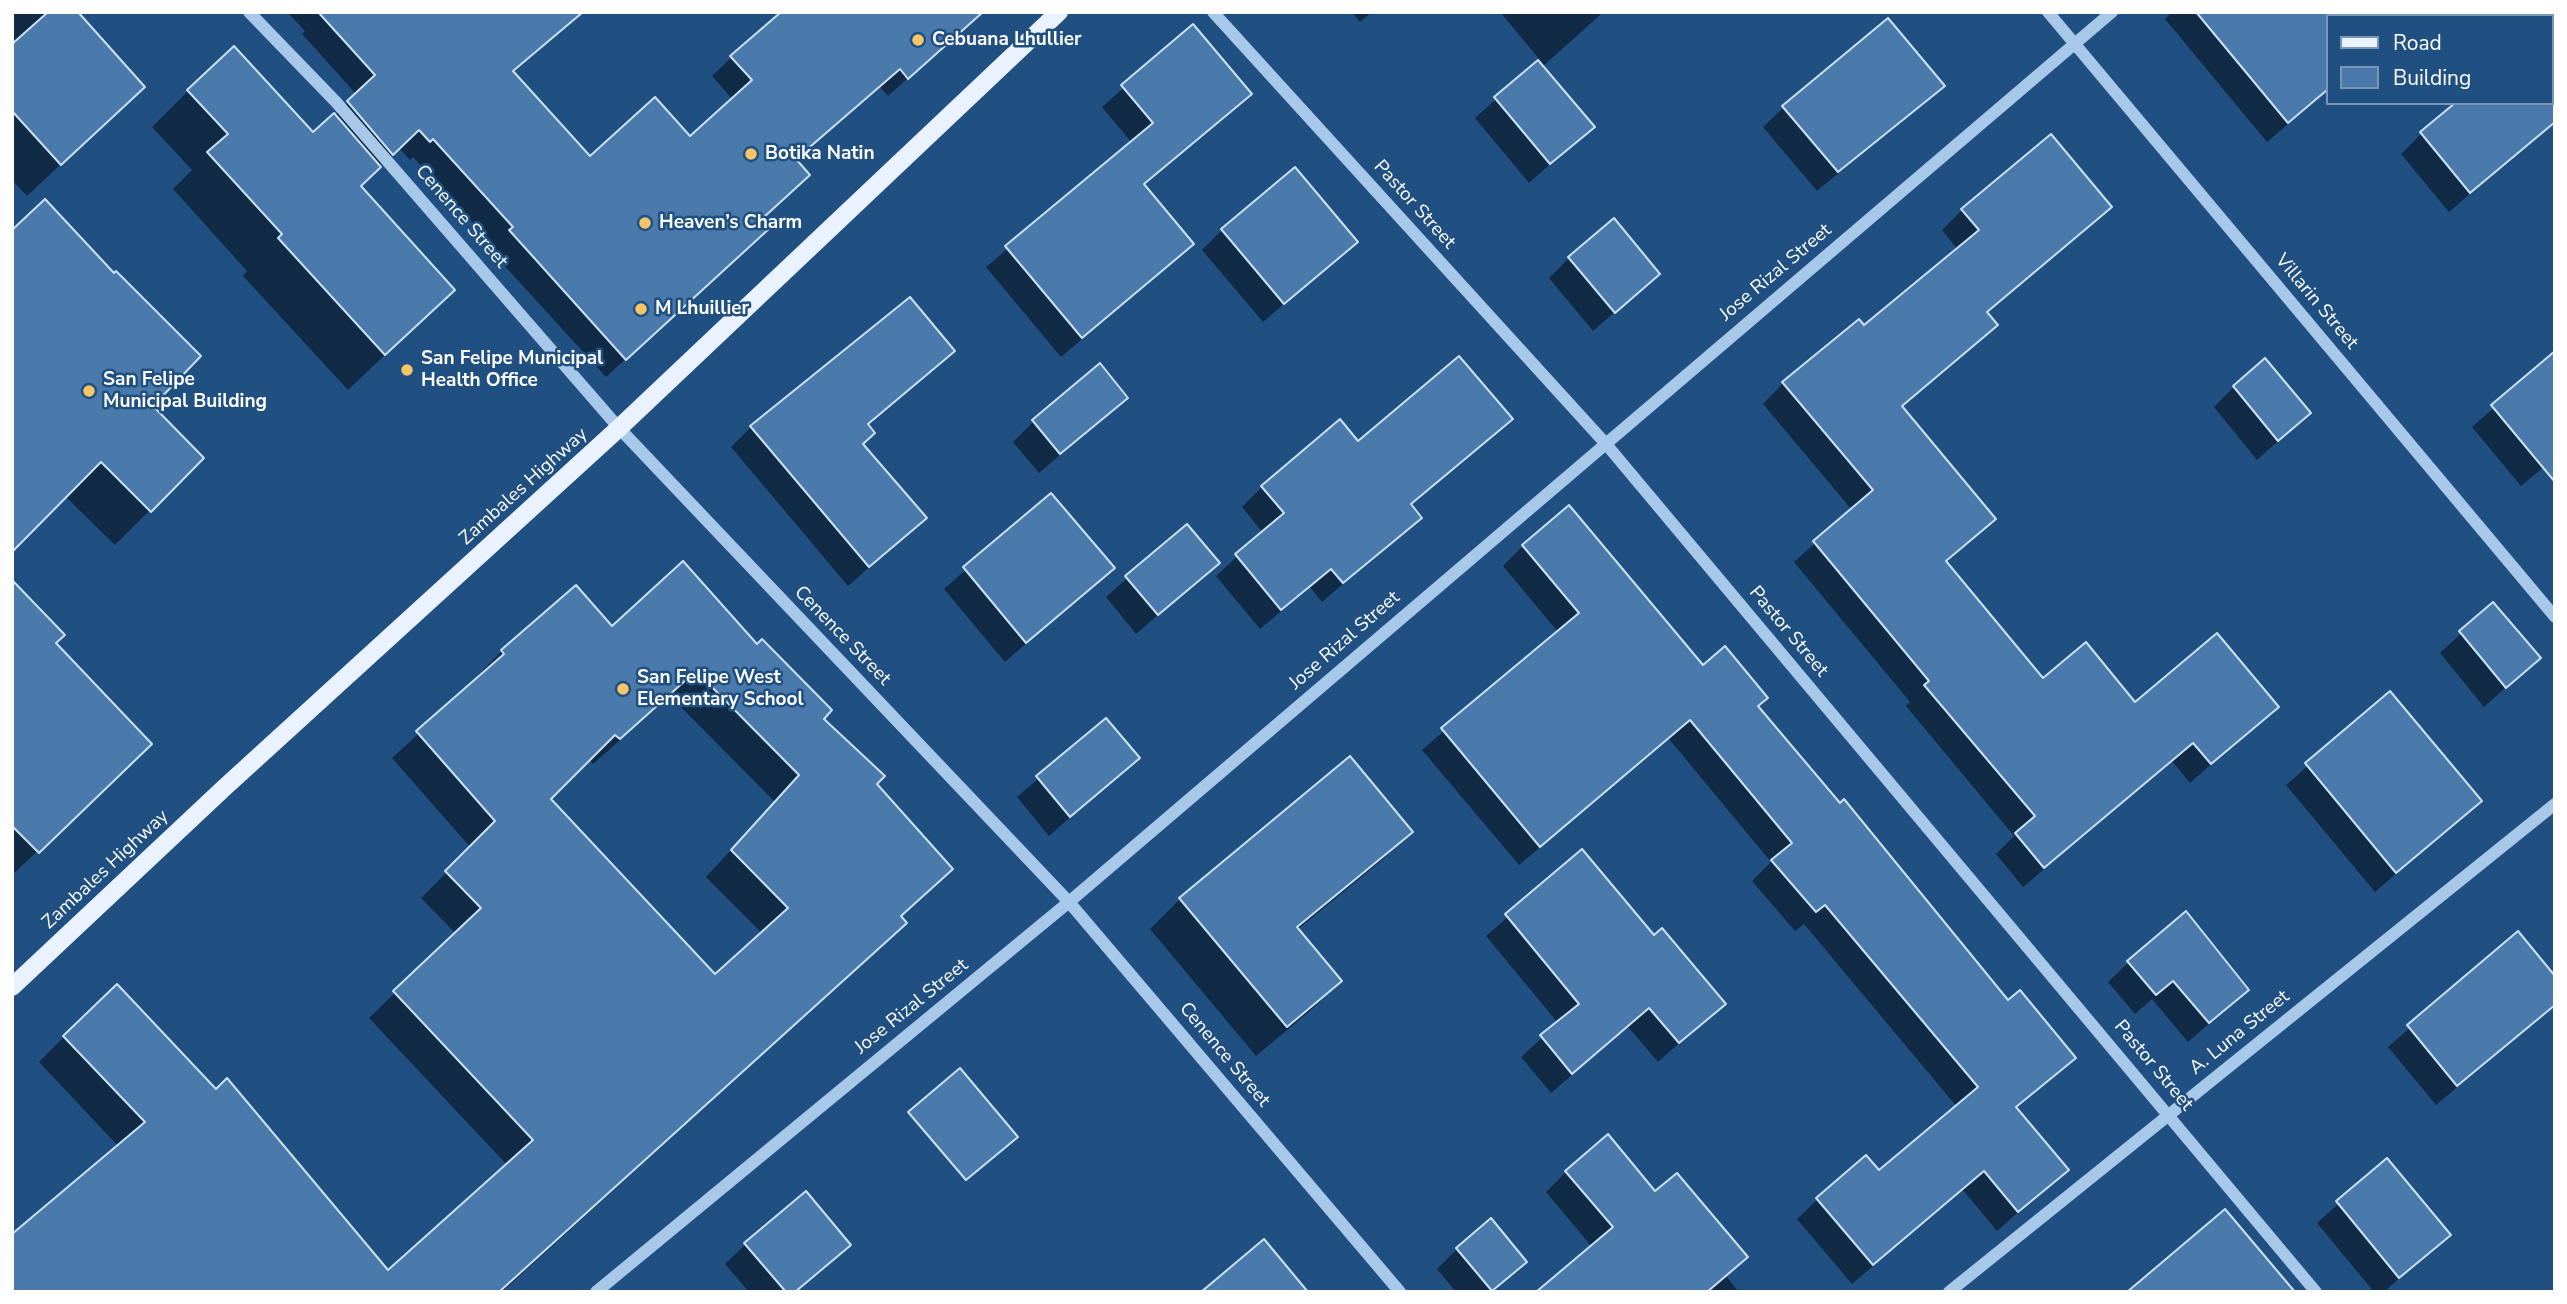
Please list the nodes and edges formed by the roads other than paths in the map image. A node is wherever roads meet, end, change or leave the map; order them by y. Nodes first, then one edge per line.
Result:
1 (249, 12) edge
2 (1059, 12) edge
3 (1213, 12) edge
4 (2048, 12) edge
5 (2112, 12) edge
6 (2075, 44) junction
7 (619, 428) junction
8 (1606, 444) junction
9 (2555, 617) edge
10 (2555, 804) edge
11 (1069, 902) junction
12 (12, 987) edge
13 (2169, 1115) junction
14 (596, 1292) edge
15 (1400, 1292) edge
16 (1949, 1292) edge
17 (2316, 1292) edge

1 - 7 street, Cenence Street
2 - 7 main road, Zambales Highway
3 - 8 street, Pastor Street
4 - 6 street, Villarin Street
5 - 6 street, Jose Rizal Street
6 - 8 street, Jose Rizal Street
6 - 9 street, Villarin Street
7 - 11 street, Cenence Street
7 - 12 main road, Zambales Highway
8 - 11 street, Jose Rizal Street
8 - 13 street, Pastor Street
10 - 13 street, A. Luna Street
11 - 14 street, Jose Rizal Street
11 - 15 street, Cenence Street
13 - 16 street, A. Luna Street
13 - 17 street, Pastor Street

